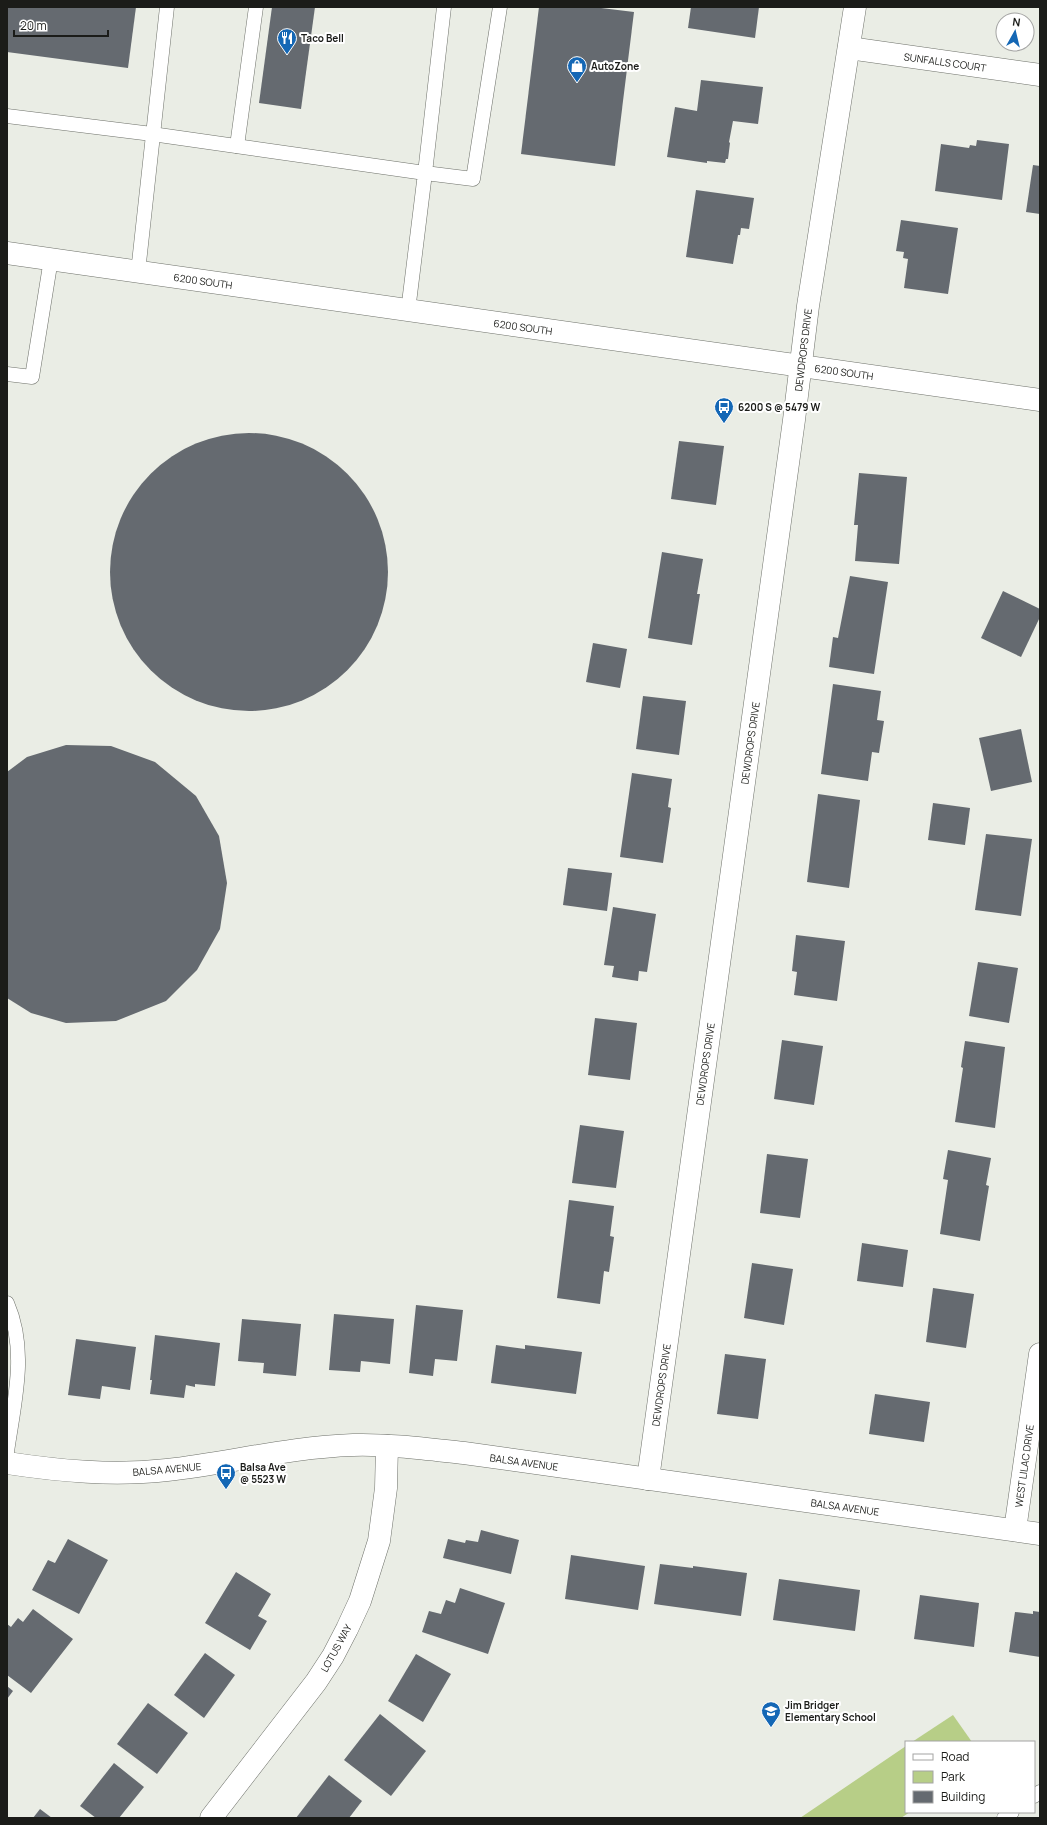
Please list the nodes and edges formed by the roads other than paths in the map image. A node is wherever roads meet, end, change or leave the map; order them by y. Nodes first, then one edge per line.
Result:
1 (167, 7) edge
2 (256, 7) edge
3 (444, 7) edge
4 (500, 7) edge
5 (855, 7) edge
6 (849, 48) junction
7 (1040, 75) edge
8 (7, 116) edge
9 (152, 134) junction
10 (237, 146) junction
11 (425, 173) junction
12 (7, 253) edge
13 (52, 259) junction
14 (138, 272) junction
15 (408, 311) junction
16 (802, 366) junction
17 (7, 374) edge
18 (1040, 400) edge
19 (7, 1303) edge
20 (1040, 1354) edge
21 (387, 1446) junction
22 (7, 1452) edge
23 (7, 1463) edge
24 (648, 1479) junction
25 (1015, 1530) junction
26 (1040, 1534) edge
27 (211, 1818) edge

1 - 9 lane
2 - 10 lane
3 - 11 lane
4 - 11 lane
5 - 6 street, DEWDROPS DRIVE
6 - 7 street, SUNFALLS COURT
6 - 16 street, DEWDROPS DRIVE
8 - 9 lane
9 - 10 lane
9 - 14 lane
10 - 11 lane
11 - 15 lane
12 - 13 street, 6200 SOUTH
13 - 14 street, 6200 SOUTH
13 - 17 lane
14 - 15 street, 6200 SOUTH
15 - 16 street, 6200 SOUTH
16 - 18 street, 6200 SOUTH
16 - 24 street, DEWDROPS DRIVE
19 - 22 lane
20 - 25 street, WEST LILAC DRIVE
21 - 23 street, BALSA AVENUE
21 - 24 street, BALSA AVENUE
21 - 27 street, LOTUS WAY
24 - 25 street, BALSA AVENUE
25 - 26 street, BALSA AVENUE

